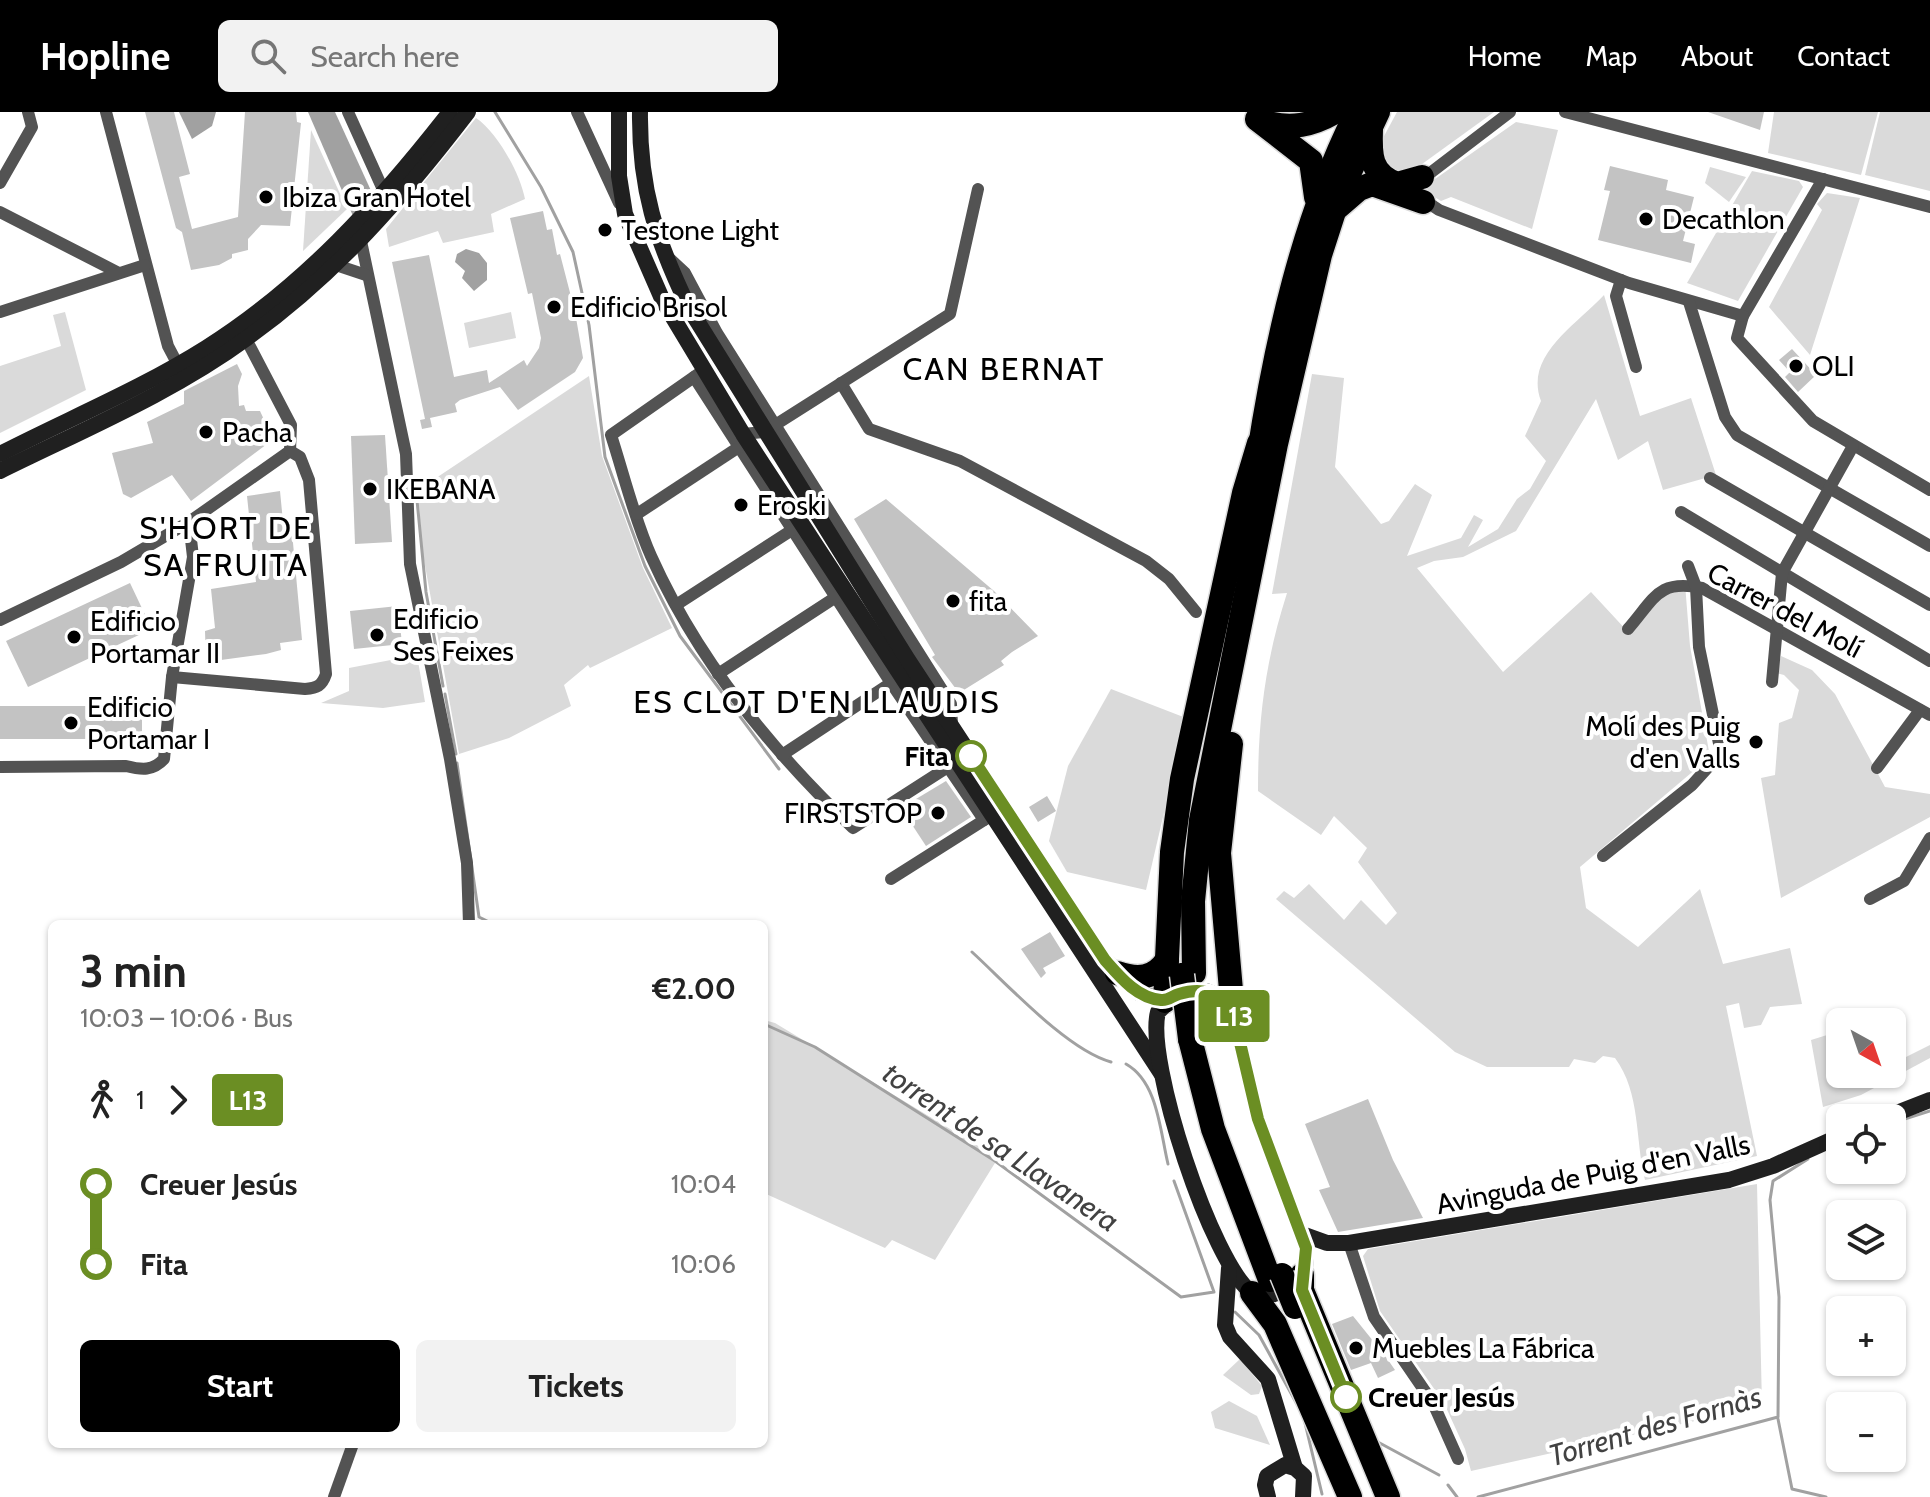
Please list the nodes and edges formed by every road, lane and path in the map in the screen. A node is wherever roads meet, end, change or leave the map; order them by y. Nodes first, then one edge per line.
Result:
1 (28, 112) edge
2 (106, 112) edge
3 (348, 112) edge
4 (450, 112) edge
5 (468, 112) edge
6 (577, 112) edge
7 (619, 112) edge
8 (640, 112) edge
9 (1335, 112) edge
10 (1510, 112) edge
11 (1565, 112) edge
12 (1251, 116) edge
13 (1369, 116) edge
14 (1422, 177) junction
15 (1823, 179) junction
16 (0, 183) edge
17 (978, 189) dead end
18 (385, 194) junction
19 (1423, 202) junction
20 (1930, 207) edge
21 (1324, 210) junction
22 (0, 212) edge
23 (625, 214) junction
24 (361, 241) junction
25 (145, 265) junction
26 (336, 265) junction
27 (117, 272) junction
28 (366, 275) junction
29 (1621, 280) junction
30 (1689, 302) junction
31 (0, 312) edge
32 (1743, 316) junction
33 (246, 339) junction
34 (178, 365) junction
35 (205, 366) junction
36 (1636, 367) dead end
37 (699, 374) junction
38 (841, 383) junction
39 (1273, 428) junction
40 (770, 429) junction
41 (741, 441) junction
42 (1853, 446) junction
43 (290, 451) junction
44 (0, 454) edge
45 (0, 471) edge
46 (1710, 478) dead end
47 (1829, 487) junction
48 (1930, 490) edge
49 (1681, 512) dead end
50 (637, 514) junction
51 (189, 522) junction
52 (792, 530) junction
53 (1804, 531) junction
54 (1930, 546) edge
55 (1688, 566) dead end
56 (1782, 573) junction
57 (1696, 587) junction
58 (836, 597) junction
59 (676, 605) junction
60 (1930, 605) edge
61 (1196, 612) dead end
62 (0, 620) edge
63 (1628, 629) dead end
64 (1777, 629) junction
65 (1930, 661) edge
66 (718, 674) junction
67 (172, 677) junction
68 (1772, 682) dead end
69 (891, 683) junction
70 (1925, 712) edge
71 (782, 755) junction
72 (0, 767) edge
73 (948, 767) junction
74 (1877, 768) dead end
75 (988, 817) junction
76 (1930, 838) edge
77 (1603, 856) dead end
78 (891, 879) dead end
79 (1870, 899) dead end
80 (469, 920) edge
81 (1181, 969) junction
82 (1117, 973) junction
83 (1165, 1001) junction
84 (1233, 1013) junction
85 (1161, 1073) junction
86 (1930, 1100) edge
87 (1906, 1109) edge
88 (1826, 1142) edge
89 (1302, 1234) junction
90 (1349, 1243) junction
91 (1229, 1266) junction
92 (1277, 1280) junction
93 (1224, 1305) junction
94 (1289, 1310) junction
95 (1280, 1427) junction
96 (352, 1448) edge
97 (1458, 1459) dead end
98 (1295, 1468) junction
99 (1266, 1488) edge
100 (334, 1497) edge
101 (1303, 1497) edge
102 (1350, 1497) edge
103 (1362, 1497) edge
104 (1375, 1497) edge
105 (1388, 1497) edge

1 - 16 street
2 - 25 street
3 - 18 street
4 - 18 main road
5 - 24 main road
6 - 23 street
7 - 23 main road
8 - 40 main road
9 - 12 highway
10 - 14 street
11 - 15 street
12 - 21 highway
13 - 14 highway
13 - 21 highway
14 - 19 street
15 - 20 street
15 - 32 street
17 - 38 street
18 - 34 main road
19 - 21 highway
19 - 29 street
21 - 39 highway
22 - 27 street
23 - 37 main road
24 - 26 main road
24 - 28 street
25 - 27 street
25 - 34 street
26 - 28 street
26 - 33 main road
27 - 31 street
28 - 80 street
29 - 30 street
29 - 36 street
30 - 32 street
30 - 47 street
32 - 42 street
33 - 35 main road
33 - 43 street
34 - 35 street
34 - 44 main road
35 - 45 main road
37 - 41 main road
37 - 50 street
38 - 40 street
38 - 61 street
39 - 81 highway
39 - 84 highway
40 - 41 street
40 - 82 main road
41 - 50 street
41 - 52 street
41 - 75 main road
42 - 47 street
42 - 48 street
43 - 51 street
43 - 67 street
46 - 53 street
47 - 53 street
47 - 54 street
49 - 56 street
50 - 59 street
51 - 62 street
51 - 67 street
52 - 58 street
52 - 59 street
53 - 56 street
53 - 60 street
55 - 57 street
56 - 64 street
56 - 65 street
57 - 63 street, Carrer del Molí
57 - 64 street, Carrer del Molí
57 - 77 street
58 - 66 street
58 - 69 street
59 - 66 street
64 - 68 street
64 - 70 street, Carrer del Molí
66 - 71 street
67 - 72 street
69 - 71 street
69 - 73 street
70 - 74 street
71 - 73 street
73 - 75 street
75 - 78 street
75 - 85 main road
76 - 79 street
81 - 82 highway
81 - 83 highway
81 - 92 highway
82 - 83 main road
83 - 84 main road
83 - 85 main road
84 - 89 main road
85 - 91 main road
86 - 87 main road
88 - 90 main road, Avinguda de Puig d'en Valls
89 - 90 main road, Avinguda de Puig d'en Valls
89 - 92 main road
90 - 92 main road, Avinguda de Puig d'en Valls
90 - 97 street
91 - 92 main road
91 - 93 main road
92 - 93 main road, Avinguda de Puig d'en Valls
92 - 94 highway, bridge
92 - 102 highway
92 - 105 highway
93 - 95 main road
94 - 103 highway
94 - 104 highway
95 - 98 main road
95 - 99 main road
96 - 100 street
98 - 99 main road
98 - 101 main road

